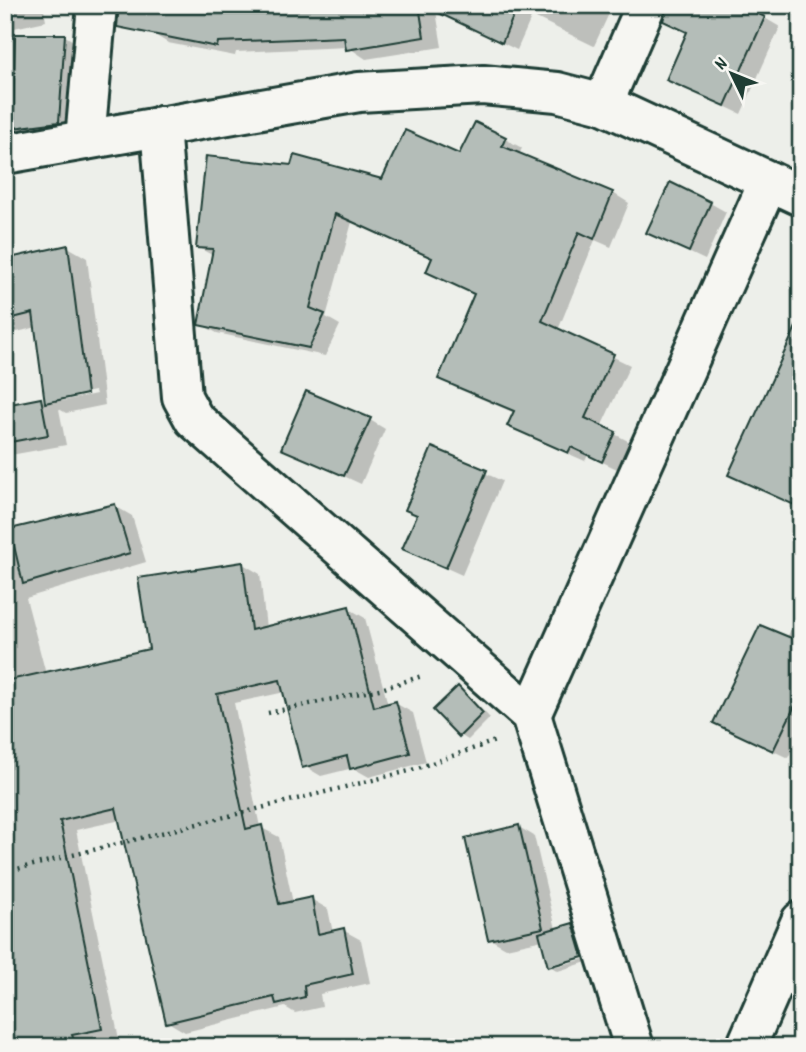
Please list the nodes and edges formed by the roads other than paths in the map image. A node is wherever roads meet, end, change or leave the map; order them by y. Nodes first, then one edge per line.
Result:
1 (97, 5) edge
2 (646, 5) edge
3 (603, 104) junction
4 (160, 126) junction
5 (85, 140) junction
6 (5, 154) edge
7 (785, 188) edge
8 (533, 721) junction
9 (801, 921) edge
10 (634, 1047) edge
11 (746, 1047) edge

1 - 5 street
2 - 3 street
3 - 4 street
3 - 7 street
4 - 5 street
4 - 8 street
5 - 6 street
7 - 8 street
8 - 10 street
9 - 11 street

